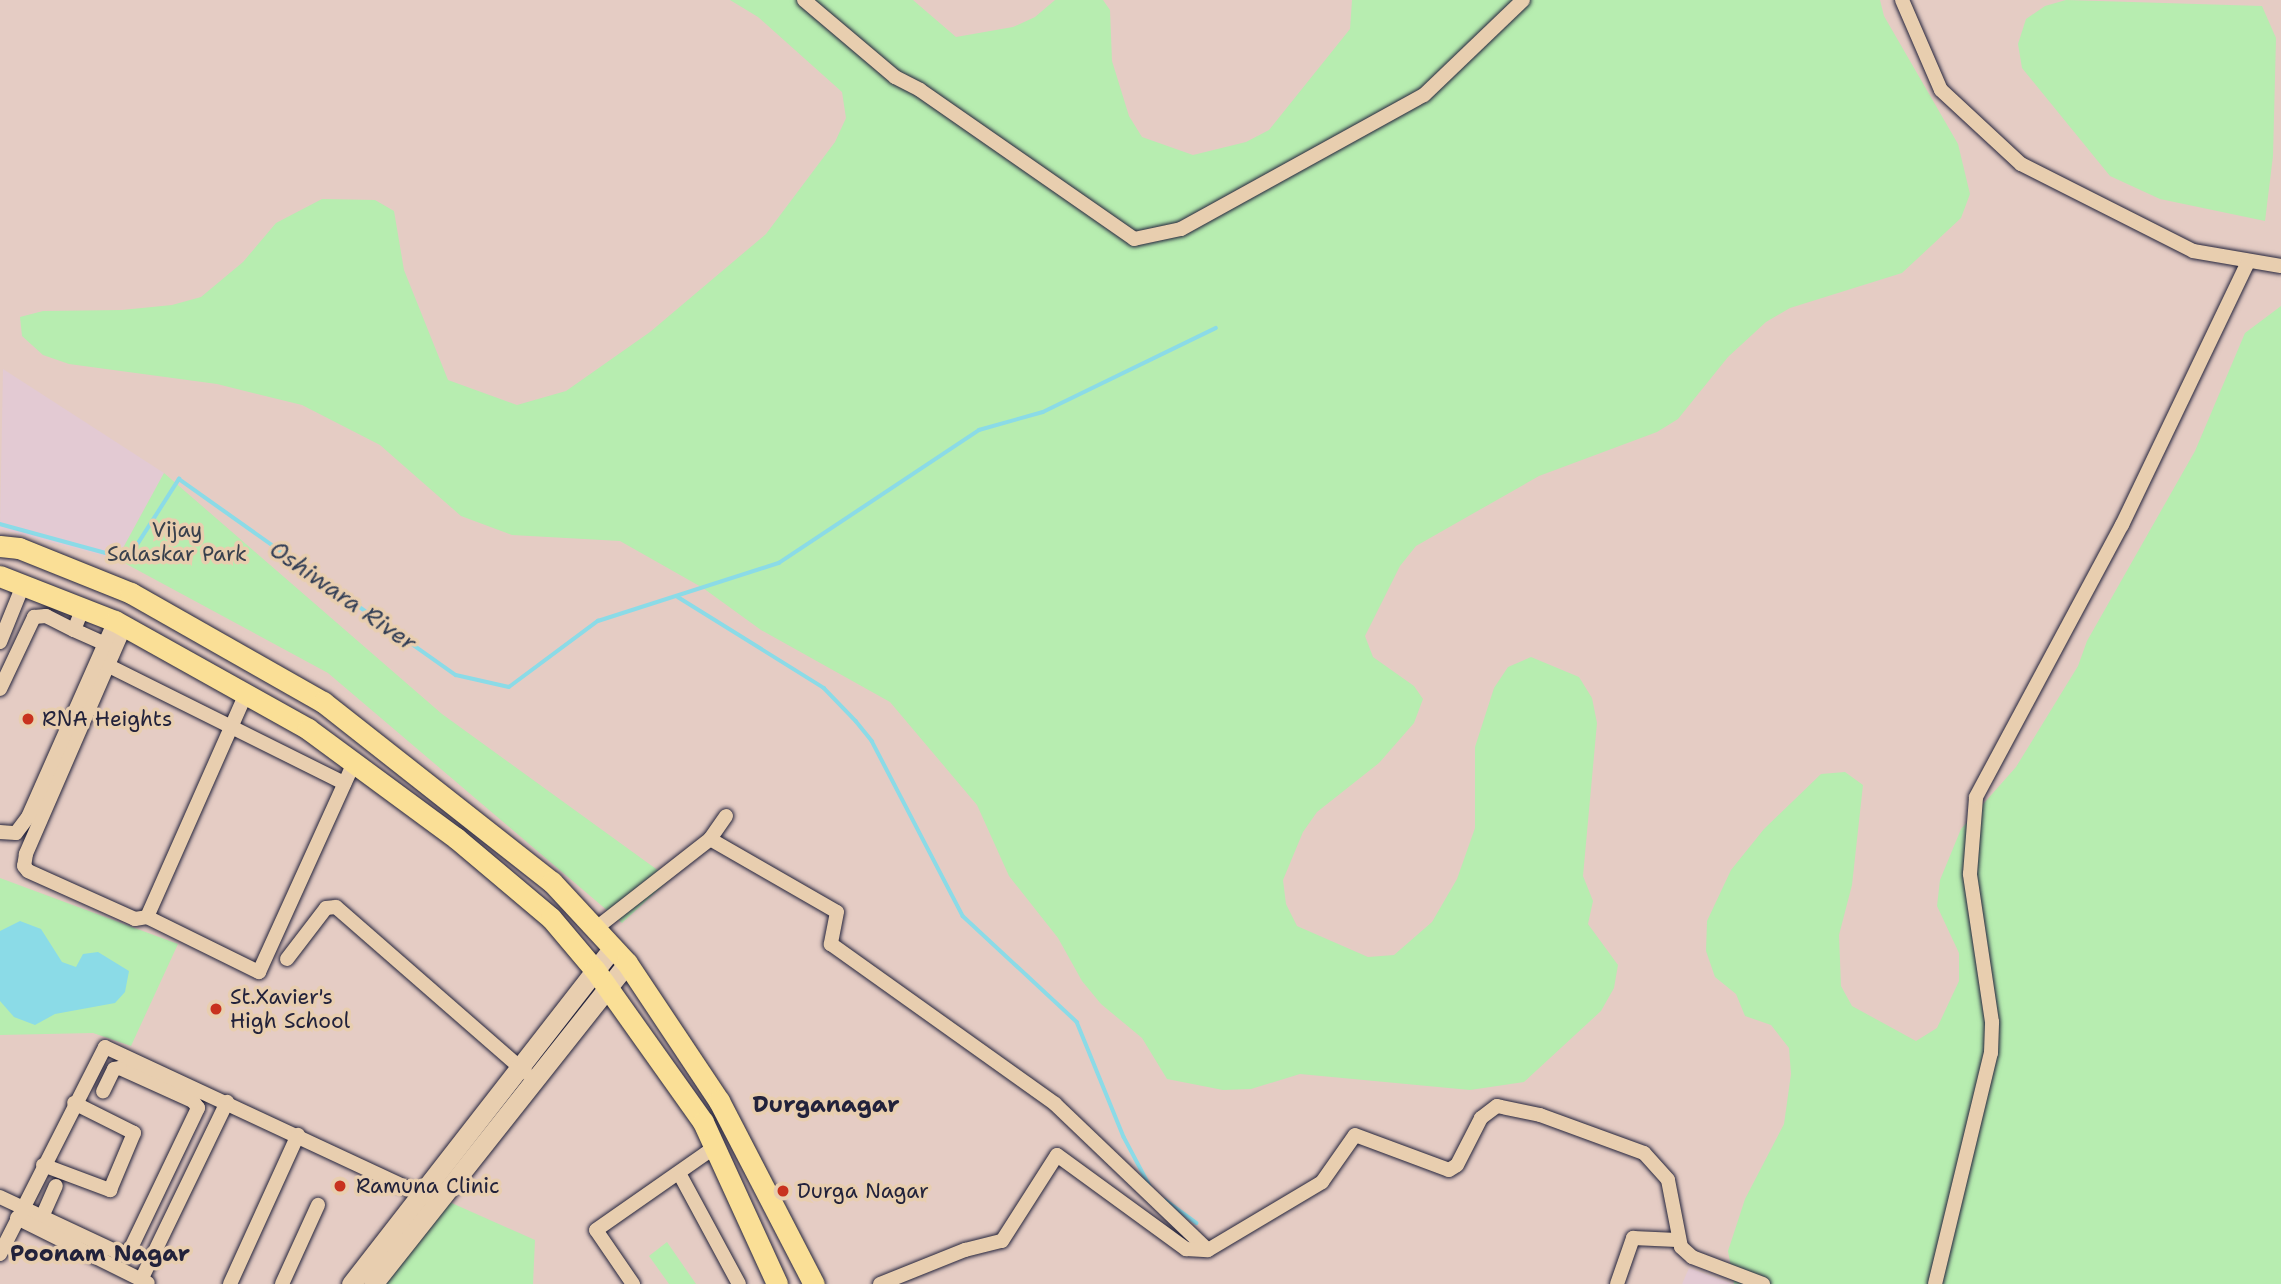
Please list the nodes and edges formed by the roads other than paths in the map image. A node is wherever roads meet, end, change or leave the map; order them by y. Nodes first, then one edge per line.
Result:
1 (804, 0) edge
2 (1523, 0) edge
3 (1902, 0) edge
4 (2248, 262) junction
5 (2281, 266) edge
6 (0, 546) edge
7 (0, 576) edge
8 (24, 583) junction
9 (83, 608) junction
10 (120, 623) junction
11 (74, 630) junction
12 (0, 642) edge
13 (105, 644) junction
14 (109, 666) junction
15 (0, 689) edge
16 (246, 694) junction
17 (232, 731) junction
18 (354, 763) junction
19 (344, 783) junction
20 (726, 816) dead end
21 (0, 832) edge
22 (710, 839) junction
23 (147, 917) junction
24 (595, 929) junction
25 (620, 956) junction
26 (287, 959) dead end
27 (600, 977) junction
28 (526, 1073) junction
29 (103, 1092) dead end
30 (227, 1102) junction
31 (74, 1103) junction
32 (298, 1135) junction
33 (715, 1147) junction
34 (43, 1165) junction
35 (680, 1173) junction
36 (56, 1186) dead end
37 (0, 1197) edge
38 (427, 1198) junction
39 (318, 1205) dead end
40 (19, 1212) junction
41 (42, 1217) junction
42 (1677, 1240) junction
43 (1208, 1250) junction
44 (0, 1254) edge
45 (145, 1282) edge
46 (230, 1284) edge
47 (282, 1284) edge
48 (351, 1284) edge
49 (373, 1284) edge
50 (633, 1284) edge
51 (739, 1284) edge
52 (777, 1284) edge
53 (814, 1284) edge
54 (880, 1284) edge
55 (1617, 1284) edge
56 (1763, 1284) edge
57 (1935, 1284) edge

1 - 2 street
3 - 4 street
4 - 5 street
4 - 57 street
6 - 24 main road
7 - 8 main road
8 - 9 main road
8 - 12 street
9 - 10 main road
9 - 11 street
10 - 13 street
10 - 14 street
10 - 16 main road
11 - 13 street
11 - 15 street
13 - 21 street
14 - 17 street
14 - 23 street
16 - 17 street
16 - 18 main road
17 - 19 street
17 - 23 street
18 - 19 street
18 - 27 main road
19 - 23 street
20 - 22 street
22 - 24 street
22 - 43 street
24 - 25 main road
25 - 27 main road
25 - 53 main road
26 - 28 street
27 - 28 main road
27 - 33 main road
28 - 38 main road
29 - 41 street
30 - 31 street
30 - 32 street
30 - 45 street
31 - 34 street
31 - 34 street
32 - 38 street
32 - 46 street
33 - 35 street
33 - 52 main road
34 - 40 street
35 - 50 street
35 - 51 street
36 - 41 street
37 - 40 street
38 - 48 main road
38 - 49 main road
39 - 47 street
40 - 41 street
40 - 44 street
40 - 45 street
42 - 43 street
42 - 55 street
42 - 56 street
43 - 54 street

